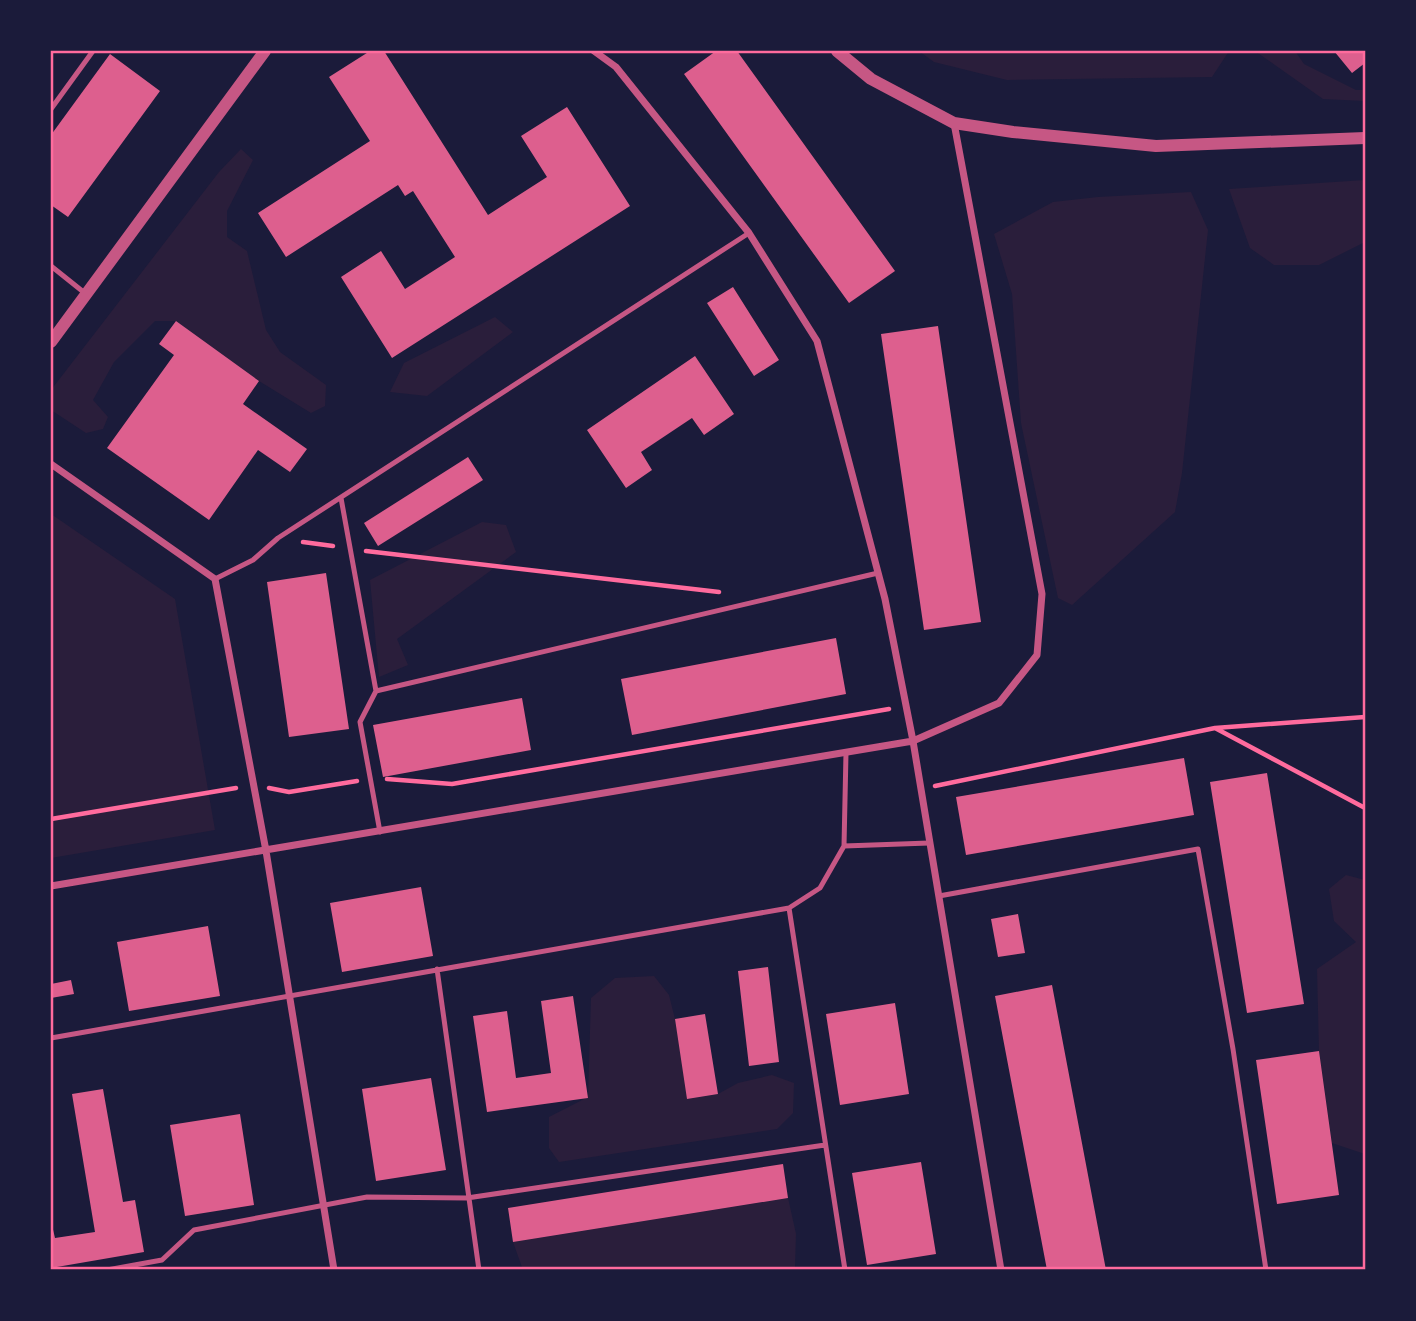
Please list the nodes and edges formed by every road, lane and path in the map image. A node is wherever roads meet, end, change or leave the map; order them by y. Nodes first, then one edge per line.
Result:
1 (93, 51) edge
2 (265, 51) edge
3 (594, 51) edge
4 (838, 51) edge
5 (51, 110) edge
6 (954, 122) junction
7 (1365, 138) edge
8 (749, 233) junction
9 (51, 267) edge
10 (86, 294) junction
11 (51, 342) edge
12 (51, 464) edge
13 (341, 498) junction
14 (278, 538) junction
15 (350, 549) junction
16 (878, 573) junction
17 (215, 579) junction
18 (729, 594) dead end
19 (376, 691) junction
20 (906, 706) junction
21 (1365, 717) edge
22 (1214, 728) junction
23 (913, 741) junction
24 (846, 753) junction
25 (372, 779) junction
26 (255, 785) junction
27 (920, 789) junction
28 (1365, 808) edge
29 (51, 819) edge
30 (380, 832) junction
31 (929, 843) junction
32 (844, 846) junction
33 (266, 851) junction
34 (51, 886) edge
35 (939, 896) junction
36 (789, 908) junction
37 (437, 969) junction
38 (288, 996) junction
39 (51, 1038) edge
40 (825, 1145) junction
41 (467, 1198) junction
42 (322, 1207) junction
43 (107, 1270) edge
44 (334, 1270) edge
45 (479, 1270) edge
46 (845, 1270) edge
47 (1001, 1270) edge
48 (1266, 1270) edge

1 - 5 lane
2 - 10 street
3 - 8 street
4 - 6 street
6 - 7 street
6 - 23 street
8 - 13 lane
8 - 16 street
9 - 10 lane
10 - 11 street
12 - 17 street
13 - 14 lane
13 - 15 lane
14 - 15 path
14 - 17 lane
15 - 18 path
15 - 19 lane
16 - 19 lane
16 - 20 street
17 - 26 street
19 - 25 lane
20 - 23 street
20 - 25 path
21 - 22 path
22 - 27 path
22 - 28 path
23 - 24 street
23 - 27 street
24 - 30 street
24 - 32 lane
25 - 26 path
25 - 30 lane
26 - 29 path
26 - 33 street
27 - 31 street
30 - 33 street
31 - 32 lane
31 - 35 street
32 - 36 lane
33 - 34 street
33 - 38 street
35 - 47 street
35 - 48 lane
36 - 37 lane
36 - 40 lane
37 - 38 lane
37 - 41 lane
38 - 39 lane
38 - 42 street
40 - 41 lane
40 - 46 lane
41 - 42 lane
41 - 45 lane
42 - 43 lane
42 - 44 street

